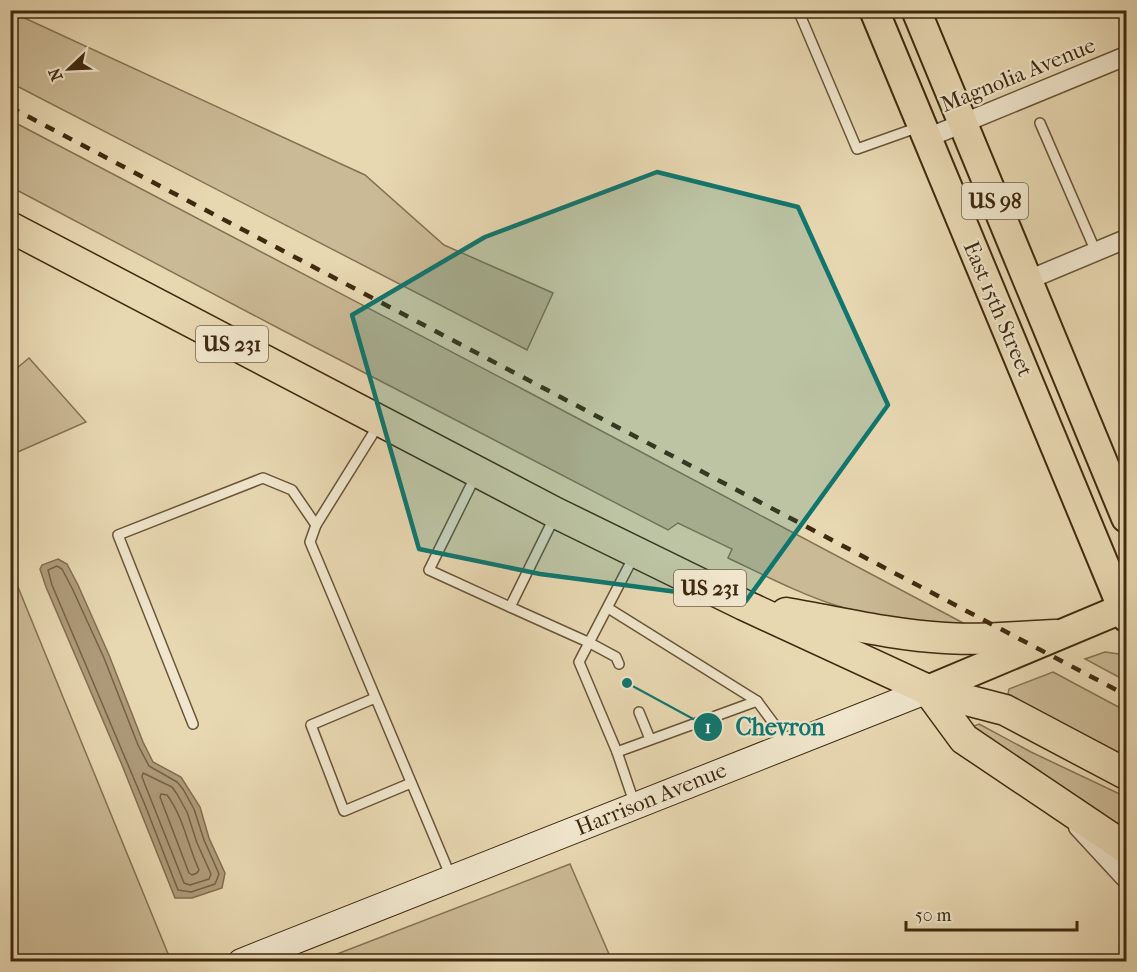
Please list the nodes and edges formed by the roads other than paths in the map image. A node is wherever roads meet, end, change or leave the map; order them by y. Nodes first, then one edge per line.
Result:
1 (798, 10) edge
2 (874, 10) edge
3 (916, 10) edge
4 (1126, 56) edge
5 (1040, 123) dead end
6 (963, 124) junction
7 (924, 132) junction
8 (10, 227) edge
9 (1126, 239) edge
10 (1096, 252) junction
11 (1028, 280) junction
12 (992, 295) junction
13 (380, 422) junction
14 (477, 473) junction
15 (556, 513) junction
16 (1126, 518) edge
17 (316, 525) junction
18 (636, 552) junction
19 (744, 605) junction
20 (510, 607) junction
21 (608, 608) junction
22 (1125, 610) edge
23 (1056, 635) junction
24 (590, 643) junction
25 (619, 664) dead end
26 (928, 690) junction
27 (375, 698) junction
28 (757, 701) junction
29 (639, 712) dead end
30 (193, 724) dead end
31 (650, 739) junction
32 (784, 746) junction
33 (617, 752) junction
34 (1126, 774) edge
35 (411, 783) junction
36 (1048, 795) junction
37 (635, 805) junction
38 (1126, 848) edge
39 (451, 878) junction
40 (1126, 879) edge
41 (241, 962) edge

1 - 7 lane
2 - 7 main road, East 15th Street / US 98
3 - 6 main road, East 15th Street / US 98
4 - 6 street, Magnolia Avenue
5 - 10 lane
6 - 7 street, Magnolia Avenue
6 - 11 main road, East 15th Street / US 98
7 - 12 main road, East 15th Street / US 98
8 - 13 highway, US 231
9 - 10 street
10 - 11 street
11 - 12 main road
11 - 16 main road, East 15th Street / US 98
12 - 22 main road, East 15th Street / US 98
13 - 14 highway, US 231
13 - 17 lane
14 - 15 highway, US 231
14 - 20 lane
15 - 18 highway, US 231
15 - 20 lane
17 - 27 lane
17 - 30 lane
18 - 19 highway, US 231
18 - 21 lane
19 - 23 highway
19 - 26 highway, US 231
20 - 24 lane
21 - 24 lane
21 - 28 lane
22 - 23 main road, Harrison Avenue
23 - 26 main road, Harrison Avenue
24 - 25 lane
24 - 33 lane
26 - 32 main road, Harrison Avenue
26 - 34 highway
26 - 36 highway
27 - 35 lane
27 - 35 lane
28 - 31 lane
28 - 32 lane
29 - 31 lane
31 - 33 lane
32 - 37 main road, Harrison Avenue
33 - 37 lane
35 - 39 lane
36 - 38 highway
36 - 40 street
37 - 39 main road, Harrison Avenue
39 - 41 main road, Harrison Avenue

